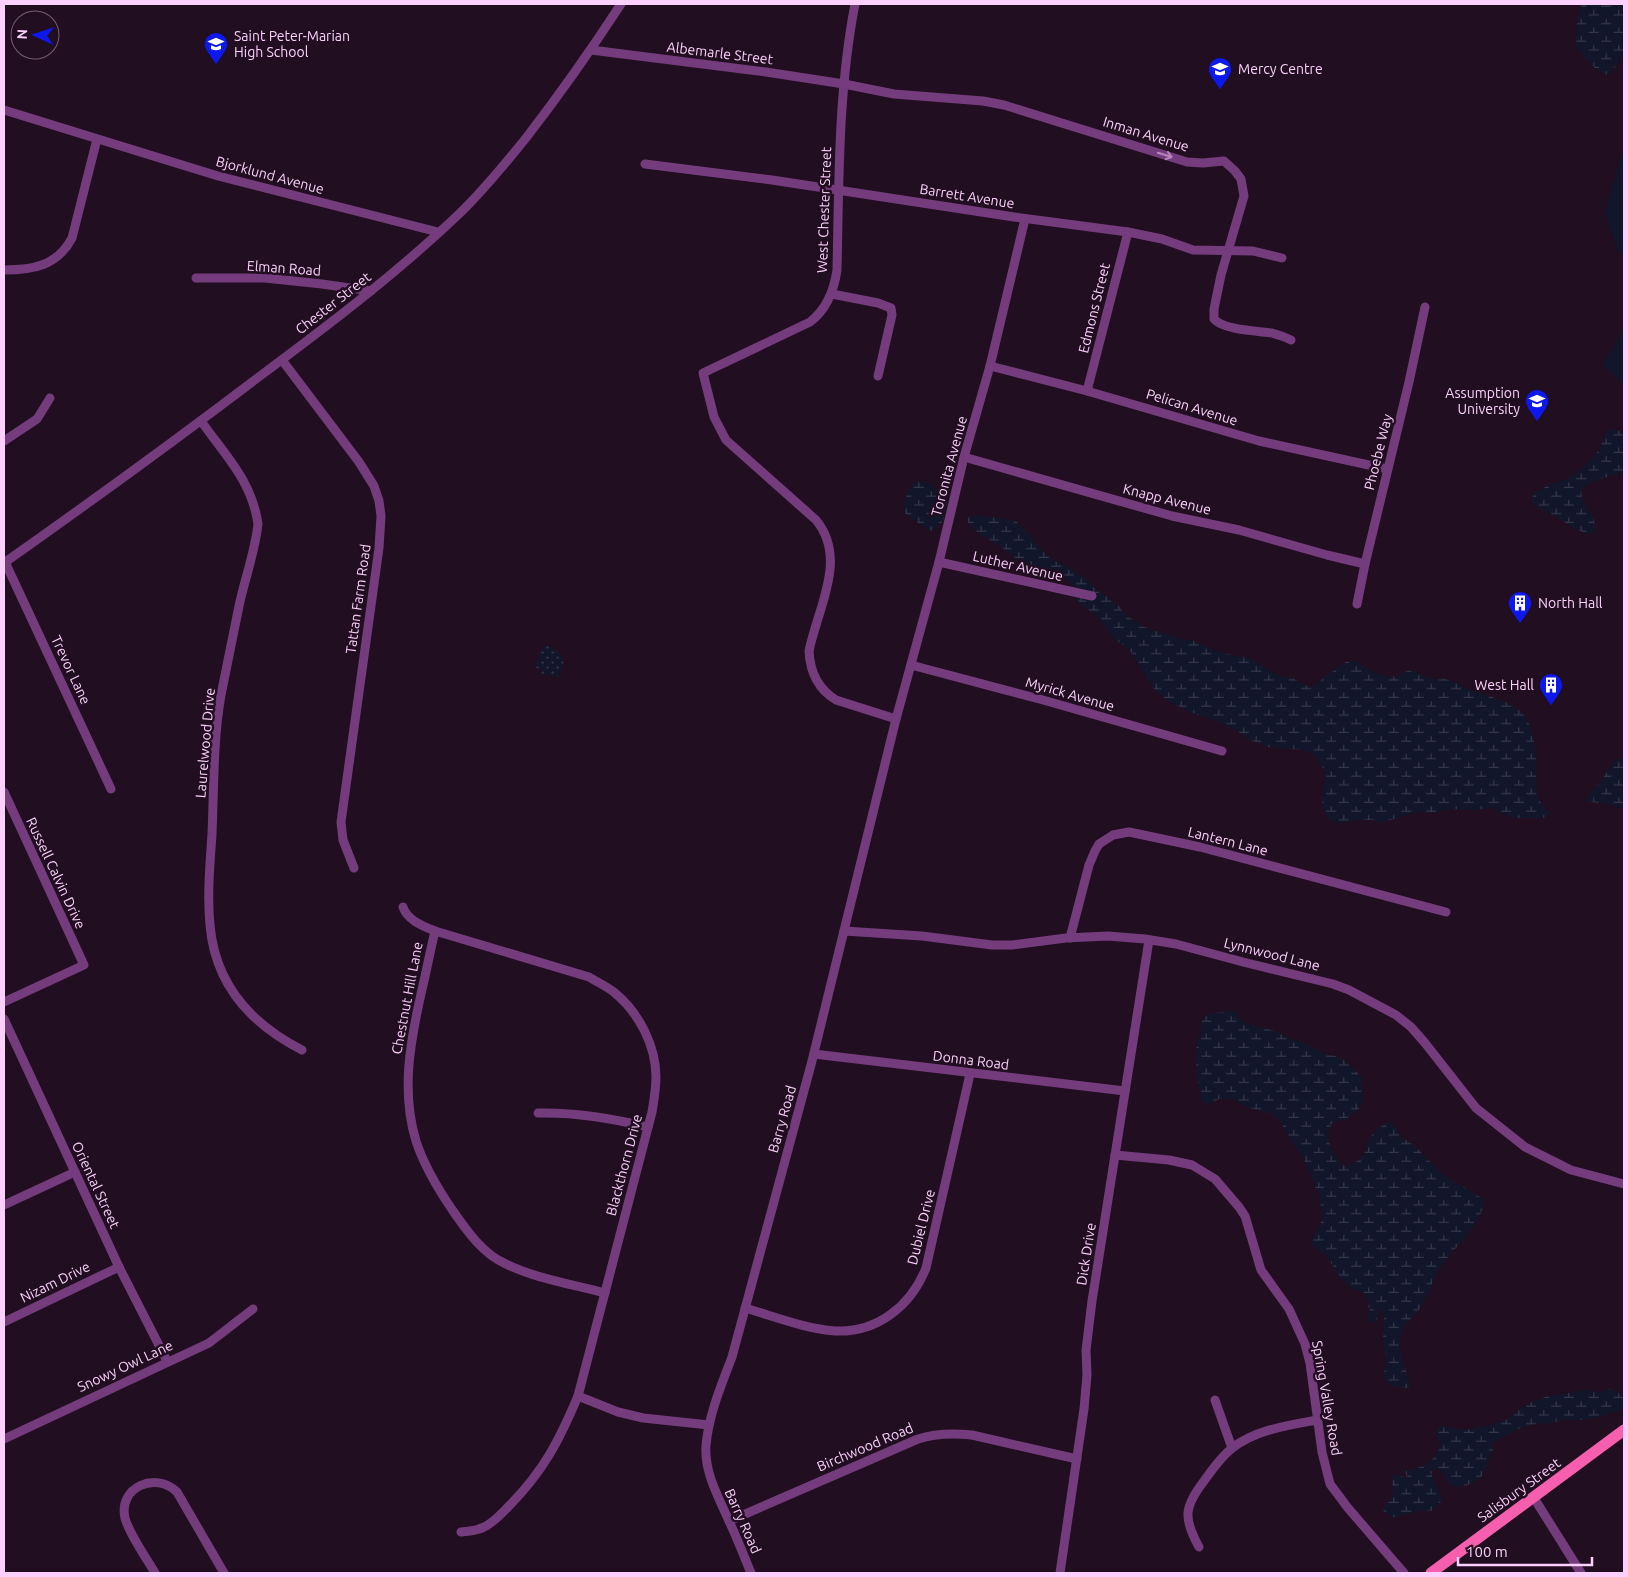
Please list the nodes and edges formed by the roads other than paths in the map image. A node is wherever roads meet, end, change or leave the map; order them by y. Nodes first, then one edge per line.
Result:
1 (621, 4) edge
2 (855, 4) edge
3 (591, 50) junction
4 (844, 84) junction
5 (4, 110) edge
6 (97, 139) junction
7 (645, 164) dead end
8 (838, 189) junction
9 (1025, 219) junction
10 (438, 232) junction
11 (1128, 232) junction
12 (1228, 252) junction
13 (1282, 258) dead end
14 (4, 270) edge
15 (196, 278) dead end
16 (370, 291) junction
17 (832, 294) junction
18 (1425, 307) dead end
19 (1291, 340) dead end
20 (282, 360) junction
21 (990, 366) junction
22 (878, 376) dead end
23 (1087, 391) junction
24 (50, 398) dead end
25 (201, 421) junction
26 (4, 441) edge
27 (964, 457) junction
28 (1387, 469) junction
29 (5, 562) edge
30 (939, 562) junction
31 (1364, 564) junction
32 (1092, 596) dead end
33 (1357, 604) dead end
34 (911, 664) junction
35 (896, 719) junction
36 (1222, 751) dead end
37 (111, 789) dead end
38 (4, 792) edge
39 (354, 868) dead end
40 (403, 907) dead end
41 (1446, 912) dead end
42 (844, 931) junction
43 (435, 932) junction
44 (1070, 938) junction
45 (1149, 940) junction
46 (4, 1002) edge
47 (4, 1019) edge
48 (302, 1050) dead end
49 (814, 1054) junction
50 (970, 1074) junction
51 (1125, 1091) junction
52 (538, 1112) dead end
53 (648, 1127) junction
54 (1115, 1155) junction
55 (75, 1172) junction
56 (1624, 1184) edge
57 (4, 1205) edge
58 (119, 1267) junction
59 (605, 1293) junction
60 (745, 1308) junction
61 (253, 1309) dead end
62 (4, 1322) edge
63 (167, 1361) junction
64 (578, 1396) junction
65 (1215, 1400) dead end
66 (1317, 1420) junction
67 (709, 1425) junction
68 (1624, 1430) edge
69 (4, 1439) edge
70 (1232, 1448) junction
71 (1077, 1459) junction
72 (1534, 1498) junction
73 (729, 1521) junction
74 (462, 1532) dead end
75 (1199, 1546) dead end
76 (155, 1573) edge
77 (224, 1573) edge
78 (751, 1573) edge
79 (1060, 1573) edge
80 (1404, 1573) edge
81 (1431, 1573) edge
82 (1581, 1573) edge

1 - 3 street, Chester Street
2 - 4 street, West Chester Street
3 - 4 street, Albemarle Street
3 - 10 street, Chester Street
4 - 8 street, West Chester Street
4 -> 12 street, Inman Avenue
5 - 6 street, Bjorklund Avenue
6 - 10 street, Bjorklund Avenue
6 - 14 street
7 - 8 street, Barrett Avenue
8 - 9 street, Barrett Avenue
8 - 17 street, West Chester Street
9 - 11 street, Barrett Avenue
9 - 21 street, Toronita Avenue
10 - 16 street, Chester Street
11 - 12 street, Barrett Avenue
11 - 23 street, Edmons Street
12 - 13 street, Barrett Avenue
12 - 19 street, Inman Avenue
15 - 16 street, Elman Road
16 - 20 street, Chester Street
17 - 22 street
17 - 35 street, West Chester Street
18 - 28 street, Phoebe Way
20 - 25 street, Chester Street
20 - 39 street, Tattan Farm Road
21 - 23 street, Pelican Avenue
21 - 27 street, Toronita Avenue
23 - 28 street, Pelican Avenue
24 - 26 street
25 - 29 street, Chester Street
25 - 48 street, Laurelwood Drive
27 - 30 street, Toronita Avenue
27 - 31 street, Knapp Avenue
28 - 31 street, Phoebe Way
29 - 37 street, Trevor Lane
30 - 32 street, Luther Avenue
30 - 34 street, Toronita Avenue
31 - 33 street, Phoebe Way
34 - 35 street, Toronita Avenue
34 - 36 street, Myrick Avenue
35 - 42 street, Barry Road
38 - 46 street, Russell Calvin Drive
40 - 43 street, Blackthorn Drive
41 - 44 street, Lantern Lane
42 - 44 street, Lynnwood Lane
42 - 49 street, Barry Road
43 - 53 street, Blackthorn Drive
43 - 59 street, Chestnut Hill Lane
44 - 45 street, Lynnwood Lane
45 - 51 street, Dick Drive
45 - 56 street, Lynnwood Lane
47 - 55 street, Oriental Street
49 - 50 street, Donna Road
49 - 60 street, Barry Road
50 - 51 street, Donna Road
50 - 60 street, Dubiel Drive
51 - 54 street, Dick Drive
52 - 53 street
53 - 59 street, Blackthorn Drive
54 - 66 street, Spring Valley Road
54 - 71 street, Dick Drive
55 - 57 street
55 - 58 street, Oriental Street
58 - 62 street, Nizam Drive
58 - 63 street, Oriental Street
59 - 64 street, Blackthorn Drive
60 - 67 street, Barry Road
61 - 63 street, Snowy Owl Lane
63 - 69 street, Snowy Owl Lane
64 - 67 street
64 - 74 street, Blackthorn Drive
65 - 70 street
66 - 70 street
66 - 80 street, Spring Valley Road
67 - 73 street, Barry Road
68 - 72 main road, Salisbury Street
70 - 75 street
71 - 73 street, Birchwood Road
71 - 79 street, Dick Drive
72 - 81 main road, Salisbury Street
72 - 82 street
73 - 78 street, Barry Road
76 - 77 street

